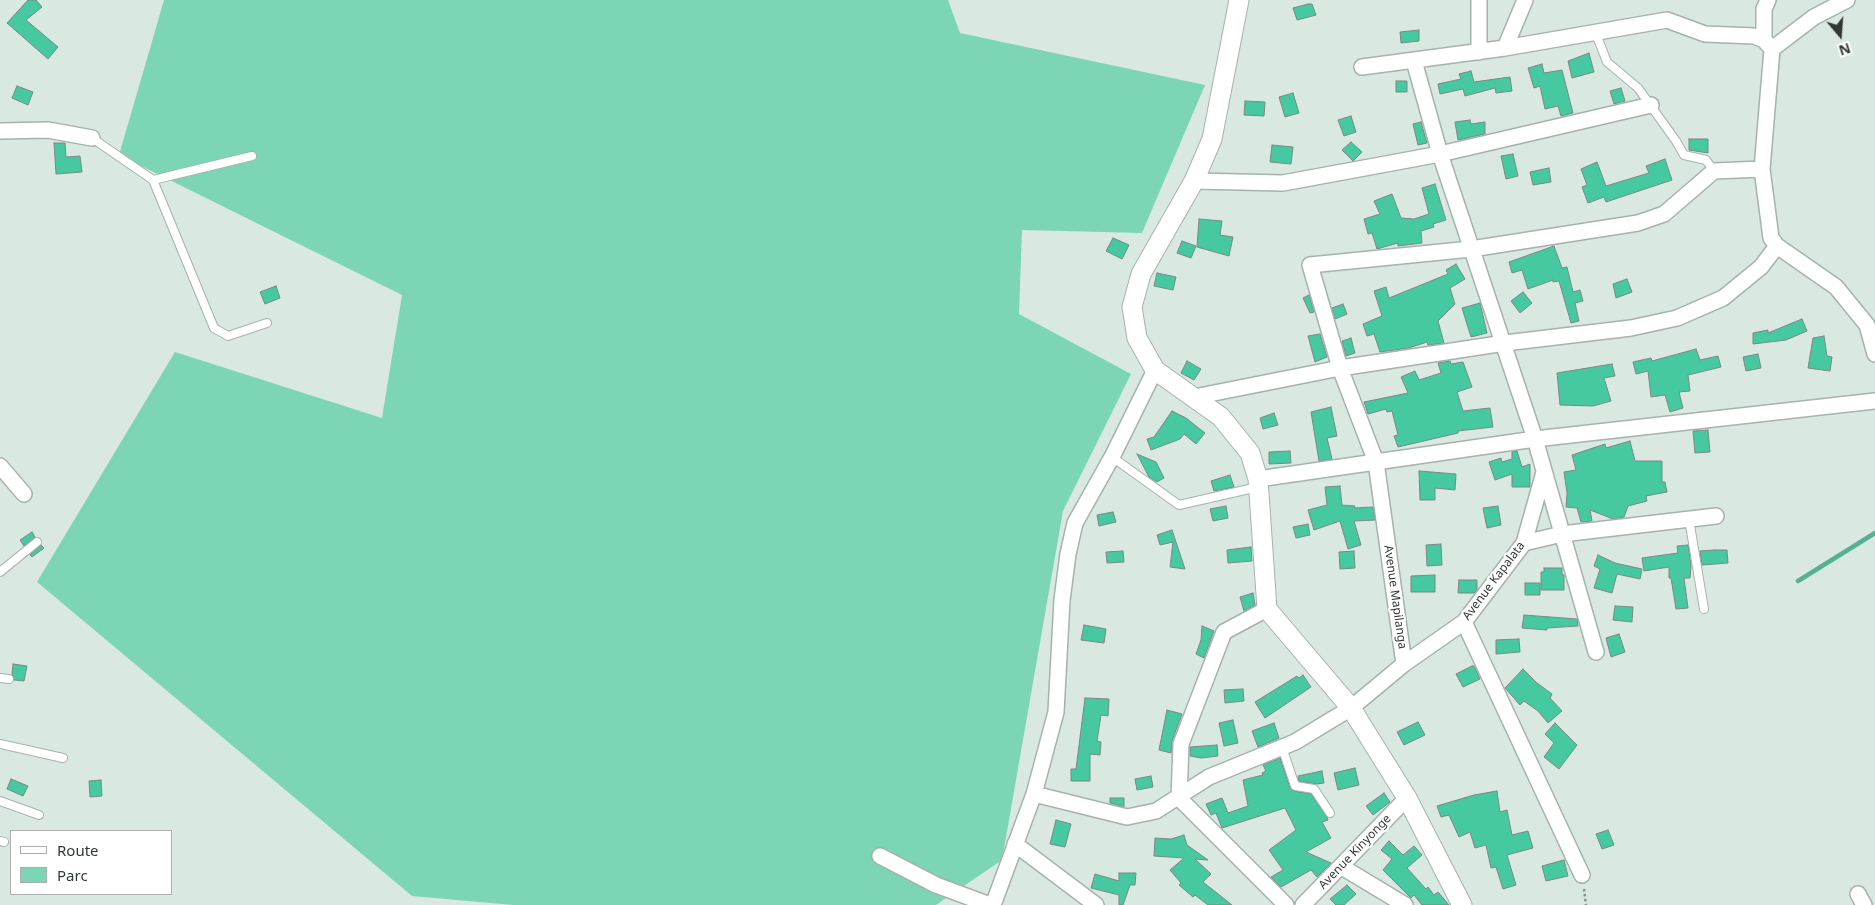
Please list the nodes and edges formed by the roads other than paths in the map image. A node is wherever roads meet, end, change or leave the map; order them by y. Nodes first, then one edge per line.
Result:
1 (1239, 0) edge
2 (1479, 0) edge
3 (1526, 0) edge
4 (1768, 0) edge
5 (1847, 0) edge
6 (1596, 34) junction
7 (1768, 44) junction
8 (1505, 48) junction
9 (1479, 52) junction
10 (1414, 61) junction
11 (1362, 67) dead end
12 (1651, 105) junction
13 (0, 131) edge
14 (92, 138) joint
15 (1440, 154) junction
16 (252, 156) dead end
17 (1762, 169) junction
18 (1714, 171) junction
19 (153, 180) junction
20 (1194, 181) junction
21 (1777, 246) junction
22 (1471, 249) junction
23 (267, 322) dead end
24 (1505, 343) junction
25 (1875, 354) edge
26 (1340, 368) junction
27 (1155, 370) junction
28 (1194, 397) junction
29 (1875, 401) edge
30 (1535, 439) junction
31 (1112, 457) junction
32 (1376, 462) junction
33 (0, 466) edge
34 (1544, 471) junction
35 (1258, 483) junction
36 (24, 494) dead end
37 (1716, 516) dead end
38 (1689, 519) junction
39 (1562, 534) junction
40 (36, 542) dead end
41 (1524, 543) junction
42 (0, 572) edge
43 (1267, 609) junction
44 (1704, 609) dead end
45 (1464, 622) junction
46 (1596, 652) dead end
47 (1404, 664) junction
48 (0, 678) edge
49 (9, 679) dead end
50 (1351, 708) junction
51 (0, 744) edge
52 (1282, 747) junction
53 (63, 758) dead end
54 (1034, 794) junction
55 (1179, 798) junction
56 (1407, 798) junction
57 (0, 801) edge
58 (1330, 813) dead end
59 (39, 816) dead end
60 (1015, 844) junction
61 (880, 856) dead end
62 (1342, 867) junction
63 (1582, 875) dead end
64 (991, 905) edge
65 (1096, 905) edge
66 (1286, 905) edge
67 (1304, 905) edge
68 (1405, 905) edge
69 (1462, 905) edge

1 - 20 street
2 - 9 street
3 - 8 street
4 - 7 street
5 - 7 street
6 - 7 street
6 - 8 street
6 - 12 lane
7 - 17 street
8 - 9 street
9 - 10 street
10 - 11 street
10 - 15 street
12 - 15 street
12 - 18 lane
13 - 14 street
14 - 19 lane
15 - 20 street
15 - 22 street
16 - 19 lane
17 - 18 street
17 - 21 street
18 - 22 street
19 - 23 lane
20 - 27 street
21 - 24 street
21 - 25 street
22 - 24 street
22 - 26 street, Avenue Mapilanga
24 - 26 street
24 - 30 street
26 - 28 street
26 - 32 street, Avenue Mapilanga
27 - 28 street
27 - 31 street
28 - 35 street
29 - 30 street
30 - 32 street
30 - 34 street
31 - 35 lane
31 - 54 street
32 - 35 street
32 - 47 street, Avenue Mapilanga
33 - 36 street
34 - 39 street
34 - 41 street, Avenue Kapalata
35 - 43 street
37 - 38 street
38 - 39 street
38 - 44 lane
39 - 41 street
39 - 46 street
40 - 42 lane
41 - 45 street, Avenue Kapalata
43 - 50 street
43 - 55 street
45 - 47 street, Avenue Kapalata
45 - 63 street
47 - 50 street, Avenue Mapilanga
48 - 49 lane
50 - 52 street, Avenue Mapilanga
50 - 56 street
51 - 53 lane
52 - 55 street, Avenue Mapilanga
52 - 58 lane
54 - 55 street, Avenue Mapilanga
54 - 60 street
55 - 66 street
56 - 62 street, Avenue Kinyonge
56 - 69 street
57 - 59 lane
60 - 64 street
60 - 65 street
61 - 64 street
62 - 67 street, Avenue Kinyonge
62 - 68 street

